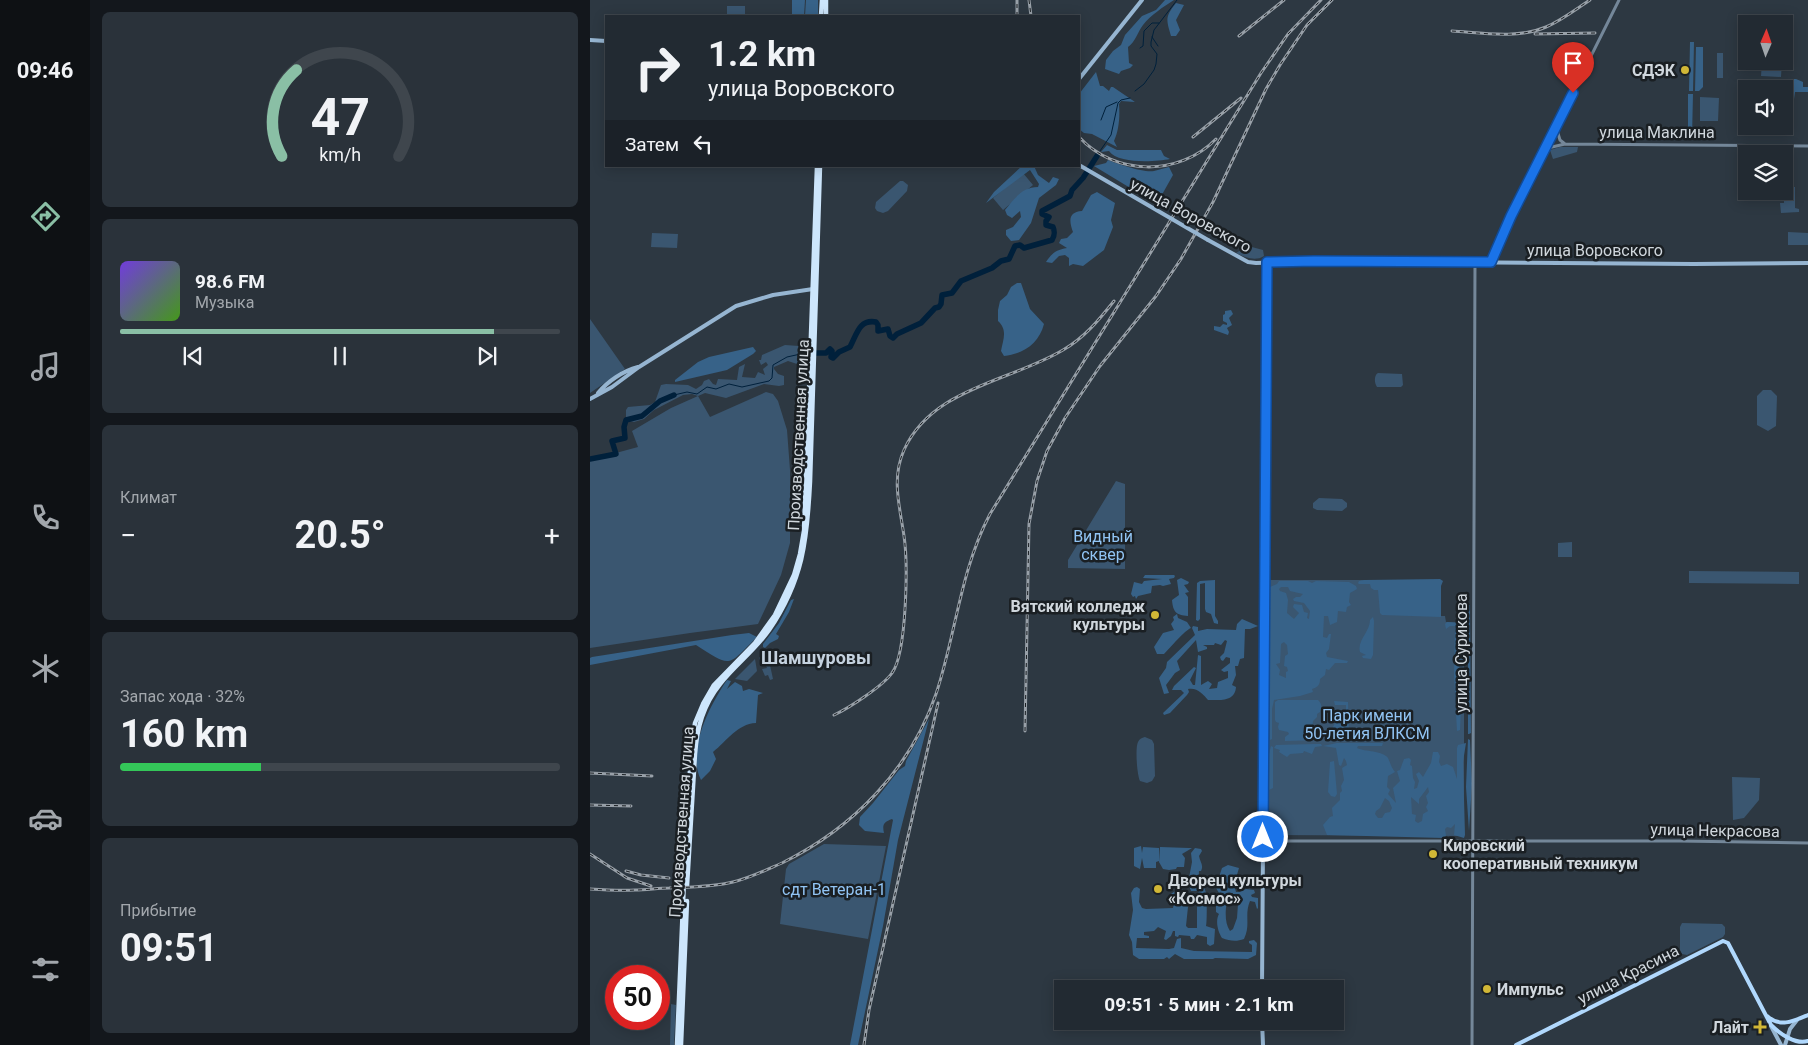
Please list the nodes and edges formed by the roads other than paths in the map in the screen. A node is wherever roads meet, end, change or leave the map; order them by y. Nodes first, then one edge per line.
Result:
1 (822, 0) edge
2 (826, 0) edge
3 (1142, 0) edge
4 (1619, 0) edge
5 (821, 15) edge
6 (826, 15) edge
7 (590, 40) edge
8 (605, 41) edge
9 (1080, 78) edge
10 (1556, 126) junction
11 (1566, 144) junction
12 (1808, 146) edge
13 (1543, 153) junction
14 (1080, 166) edge
15 (818, 167) edge
16 (818, 167) edge
17 (1267, 262) junction
18 (1475, 262) junction
19 (1491, 262) junction
20 (1808, 263) edge
21 (815, 288) junction
22 (590, 399) edge
23 (688, 838) junction
24 (1263, 841) junction
25 (1473, 841) junction
26 (1808, 843) edge
27 (1262, 980) edge
28 (1764, 1013) junction
29 (1808, 1015) edge
30 (1797, 1020) junction
31 (1769, 1022) junction
32 (1262, 1030) edge
33 (1787, 1037) junction
34 (1804, 1043) edge
35 (677, 1045) edge
36 (681, 1045) edge
37 (1263, 1045) edge
38 (1472, 1045) edge
39 (1516, 1045) edge
40 (1781, 1045) edge
41 (1785, 1045) edge

1 - 5 highway
2 - 6 highway
3 - 9 main road
4 - 10 street
7 - 8 main road
10 - 11 street
10 - 13 street
11 - 12 street, улица Маклина
11 - 13 street, улица Маклина
13 - 19 street
14 - 17 main road, улица Воровского, bridge
15 - 21 highway, Производственная улица
16 - 21 highway, Производственная улица
17 - 18 main road, улица Воровского
17 - 24 main road
18 - 19 main road, улица Воровского
18 - 25 street, улица Сурикова
19 - 20 main road, улица Воровского
21 - 22 main road
21 - 23 highway, Производственная улица
23 - 35 highway, Производственная улица
23 - 36 highway, Производственная улица
24 - 25 street, улица Некрасова
24 - 27 main road
25 - 26 street, улица Некрасова
25 - 38 street, улица Сурикова
28 - 30 main road
28 - 31 main road
28 - 39 main road, улица Красина
29 - 30 main road
30 - 33 main road
31 - 33 main road
31 - 40 main road
32 - 37 main road
33 - 34 main road
33 - 41 main road

